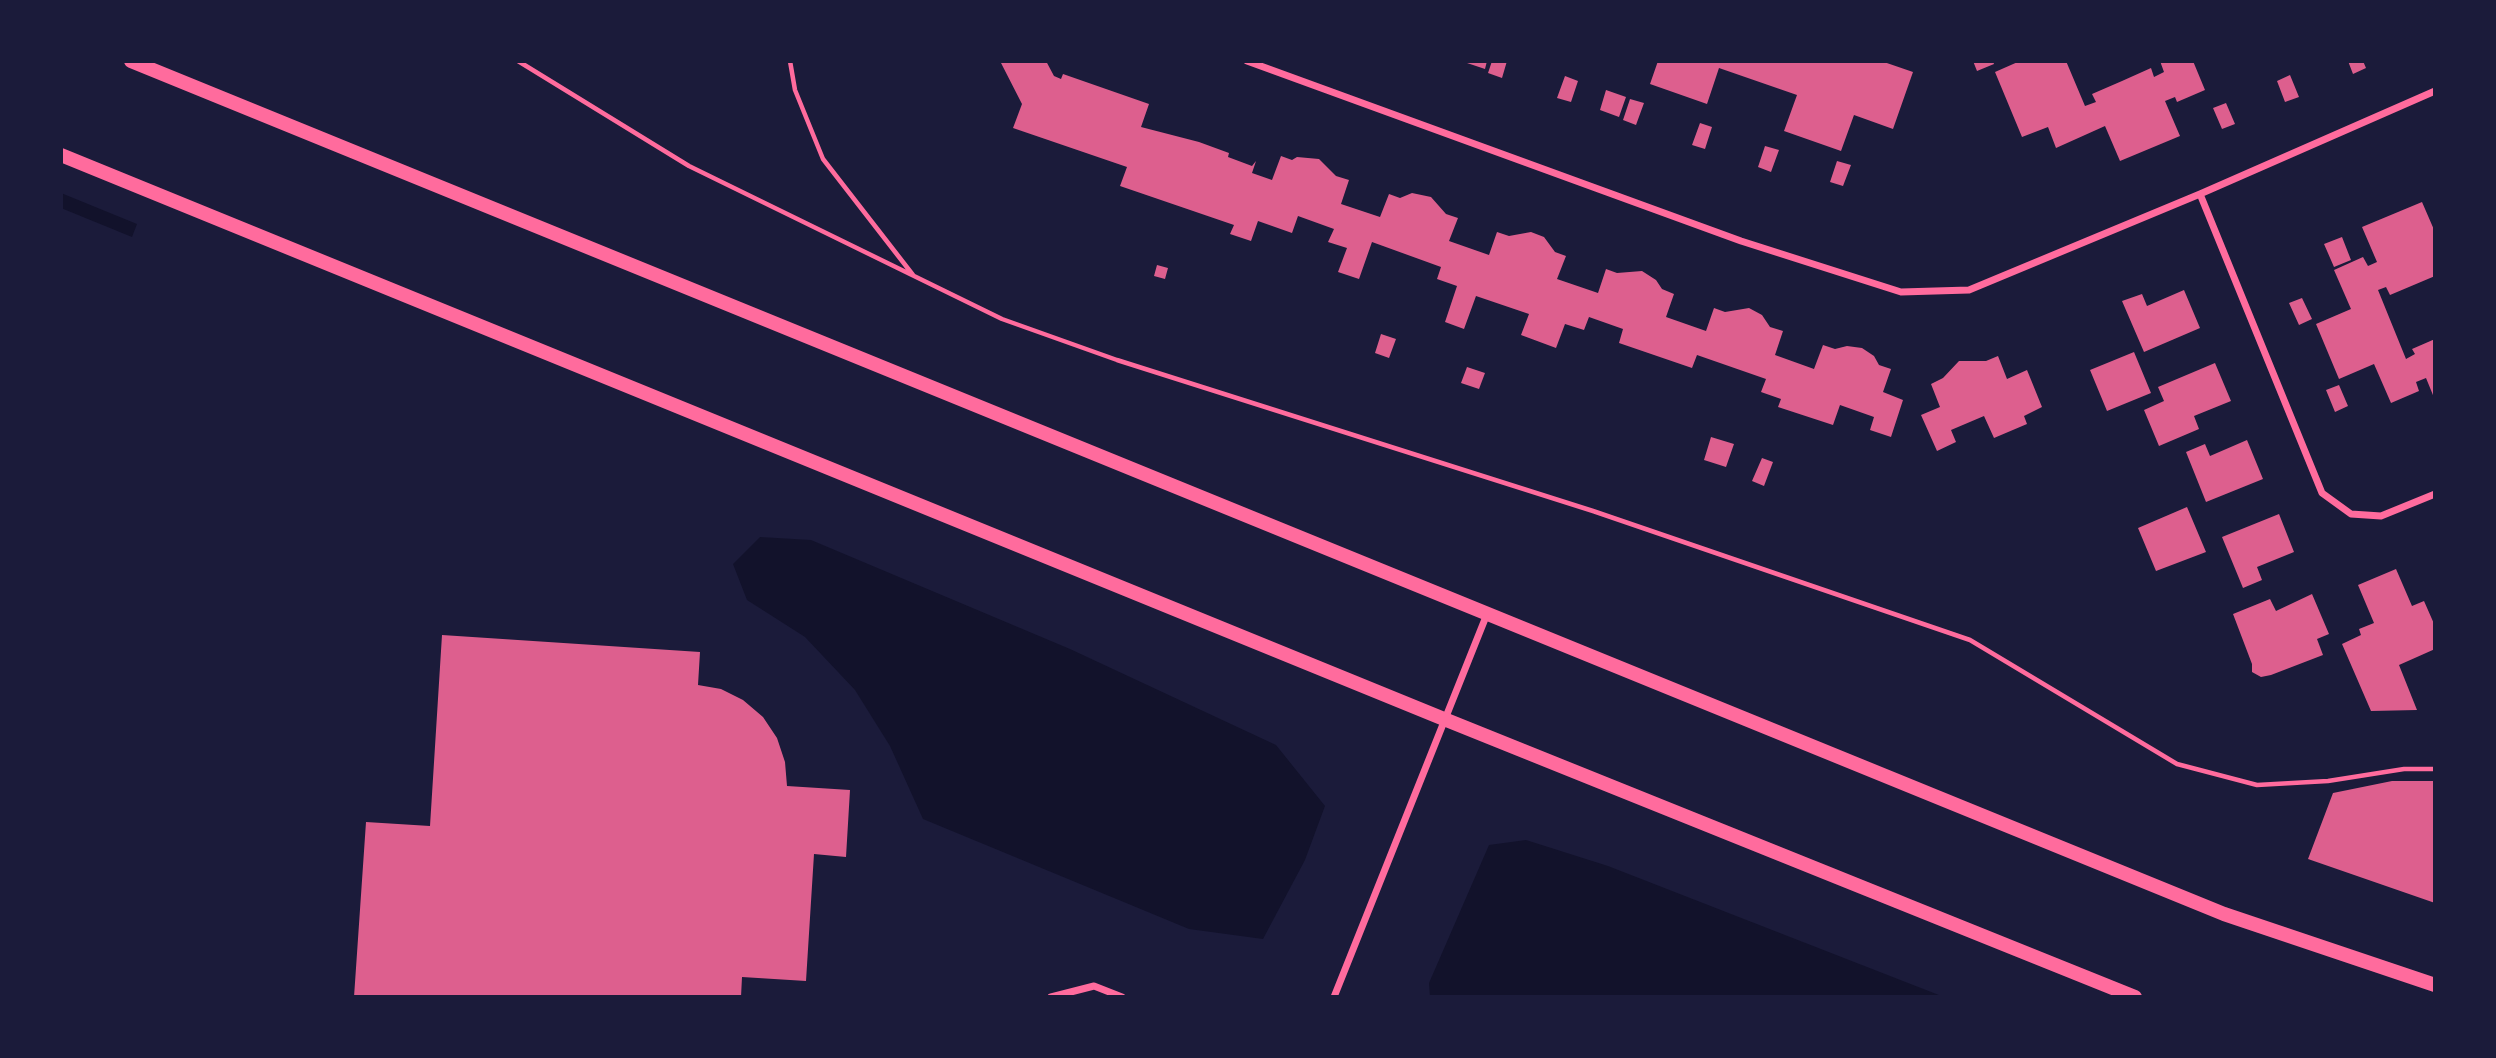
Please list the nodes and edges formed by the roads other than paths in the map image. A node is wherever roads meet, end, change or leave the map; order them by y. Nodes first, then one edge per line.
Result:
1 (131, 61) edge
2 (1247, 61) edge
3 (2435, 91) edge
4 (61, 155) edge
5 (2200, 194) junction
6 (2435, 494) edge
7 (1487, 614) junction
8 (1444, 719) junction
9 (2435, 985) edge
10 (1051, 997) edge
11 (1122, 997) edge
12 (1334, 997) edge
13 (2135, 997) edge

1 - 7 main road
2 - 5 street
3 - 5 street
4 - 8 main road
5 - 6 street
7 - 8 street
7 - 9 main road
8 - 12 street
8 - 13 main road
10 - 11 street

